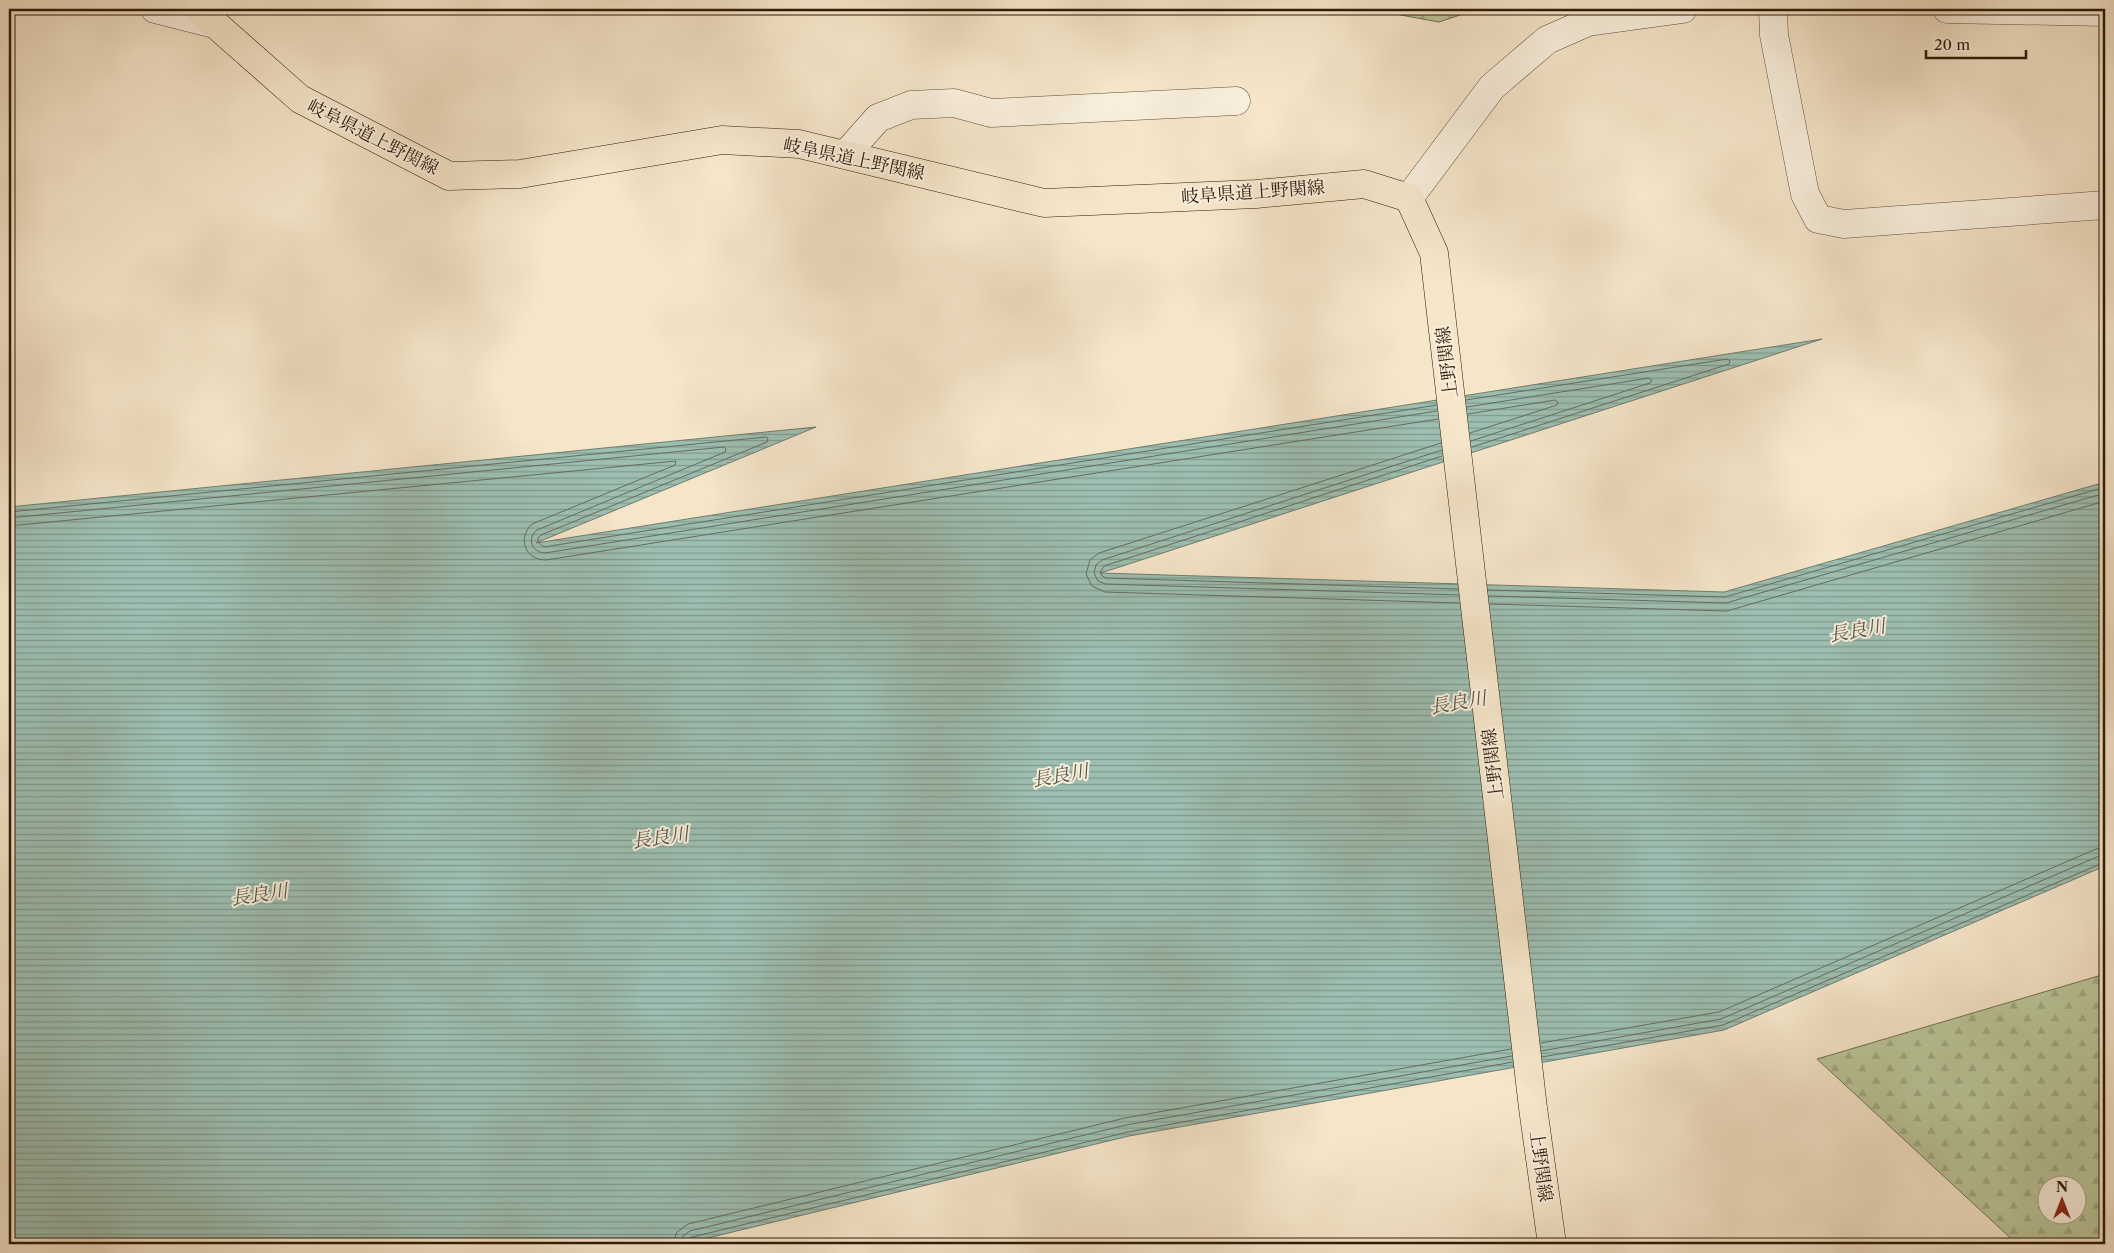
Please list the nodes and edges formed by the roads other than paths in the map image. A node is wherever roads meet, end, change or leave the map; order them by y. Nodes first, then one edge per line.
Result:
1 (154, 9) edge
2 (1683, 9) edge
3 (1773, 9) edge
4 (1947, 9) edge
5 (2105, 12) edge
6 (206, 16) edge
7 (1236, 102) dead end
8 (846, 154) junction
9 (1409, 198) junction
10 (2105, 205) edge
11 (1552, 1244) edge

1 - 6 street
2 - 9 street
3 - 10 street
4 - 5 street
6 - 8 main road, 岐阜県道上野関線
7 - 8 street
8 - 9 main road, 岐阜県道上野関線
9 - 11 main road, 上野関線

